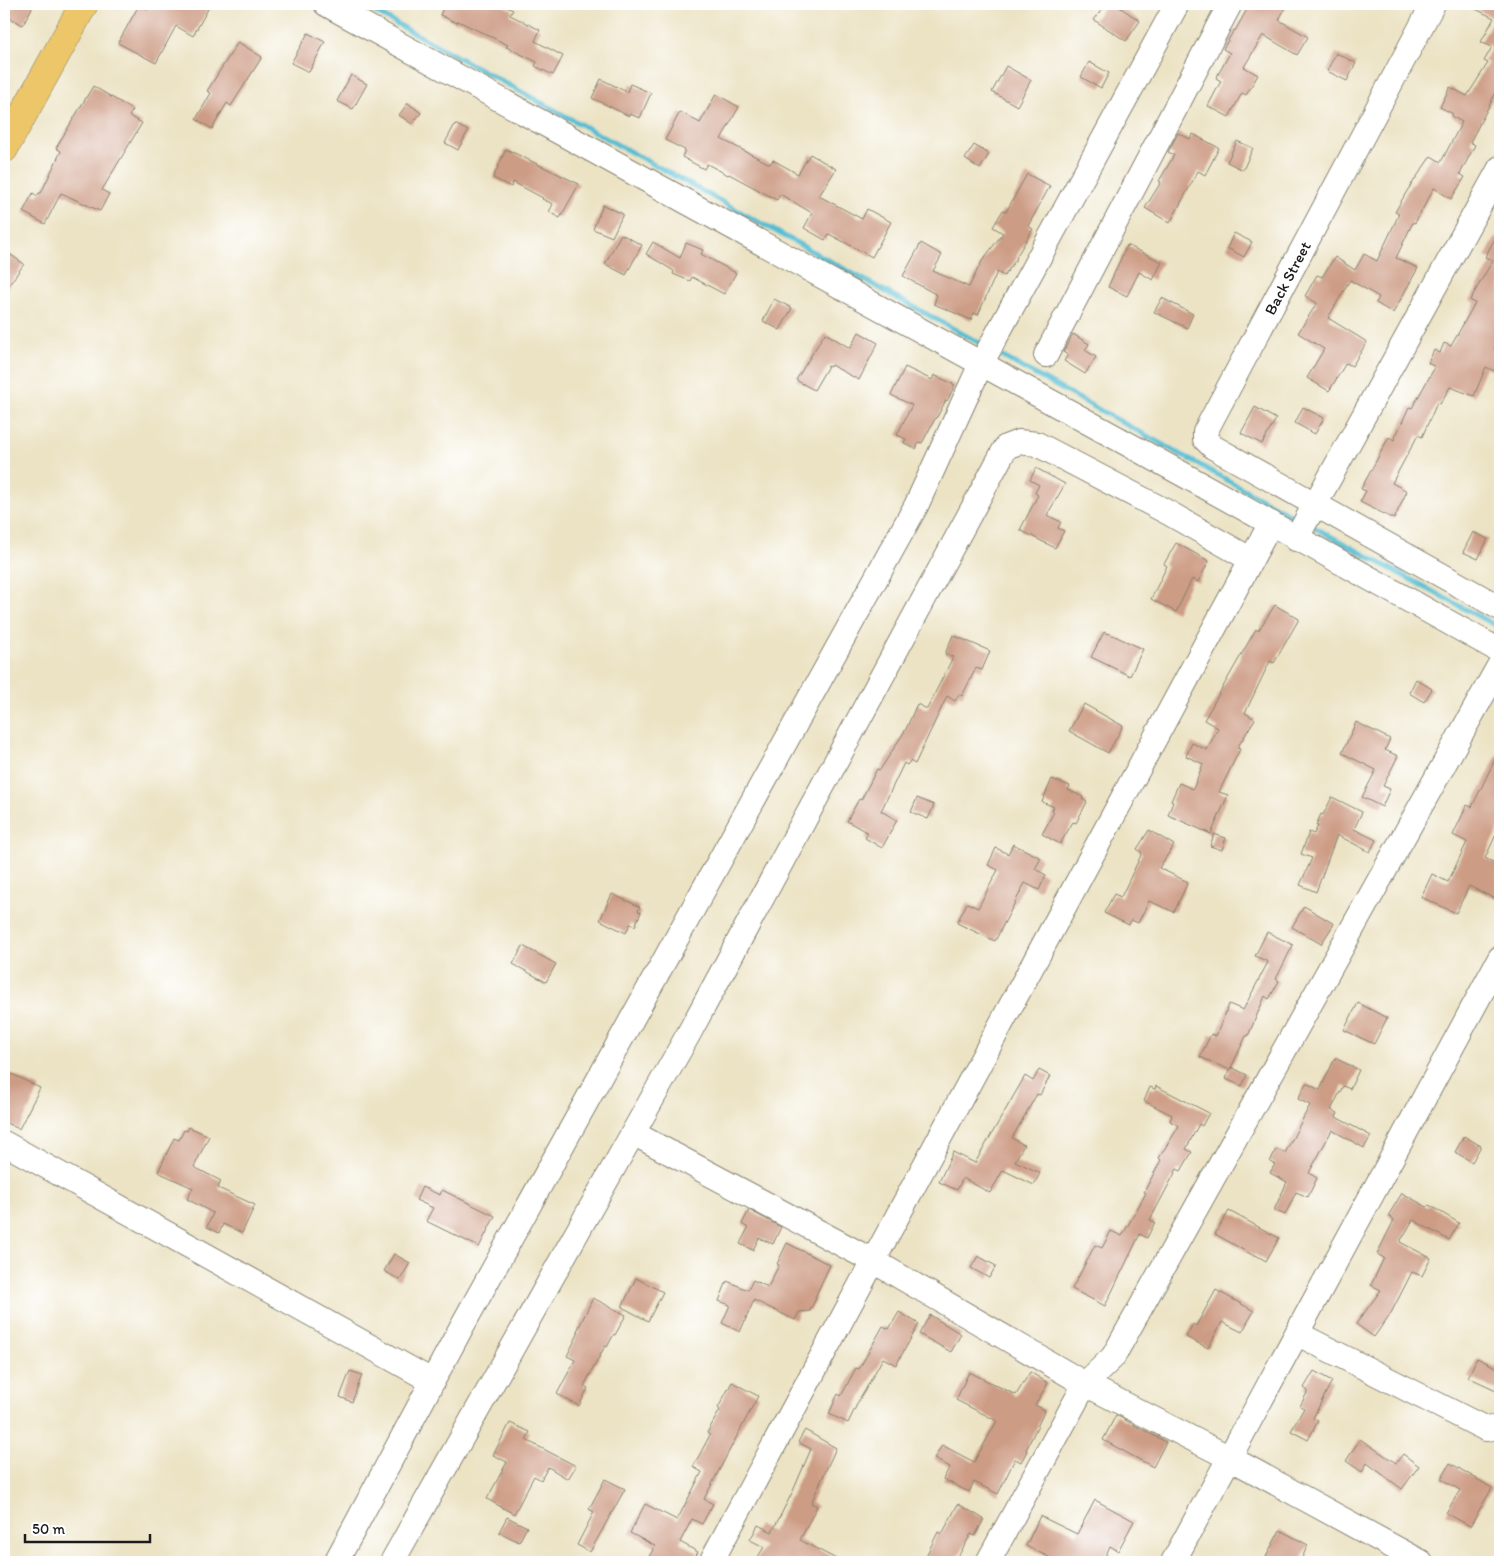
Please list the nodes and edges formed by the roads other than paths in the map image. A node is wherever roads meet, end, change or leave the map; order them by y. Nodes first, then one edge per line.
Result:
1 (84, 4) edge
2 (326, 4) edge
3 (1177, 4) edge
4 (1230, 4) edge
5 (1433, 4) edge
6 (4, 149) edge
7 (1500, 168) edge
8 (1046, 355) dead end
9 (981, 364) junction
10 (1315, 505) junction
11 (1271, 523) junction
12 (1296, 539) junction
13 (1250, 559) junction
14 (1500, 608) edge
15 (1500, 651) edge
16 (1500, 664) edge
17 (1500, 958) edge
18 (633, 1133) junction
19 (4, 1143) edge
20 (875, 1262) junction
21 (1298, 1334) junction
22 (432, 1381) junction
23 (1085, 1384) junction
24 (1500, 1427) edge
25 (1230, 1458) junction
26 (336, 1562) edge
27 (392, 1562) edge
28 (711, 1562) edge
29 (988, 1562) edge
30 (1173, 1562) edge
31 (1421, 1562) edge

1 - 6 main road
2 - 9 street
3 - 9 street
4 - 8 street
5 - 10 street, Back Street
7 - 10 street
9 - 11 street
9 - 22 street
10 - 12 street
10 - 14 street
11 - 12 street
11 - 13 street
12 - 15 street
13 - 18 street
13 - 20 street
16 - 23 street
17 - 21 street
18 - 20 street
18 - 27 street
19 - 22 street
20 - 23 street
20 - 28 street
21 - 24 street
21 - 25 street
22 - 26 street
23 - 25 street
23 - 29 street
25 - 30 street
25 - 31 street

